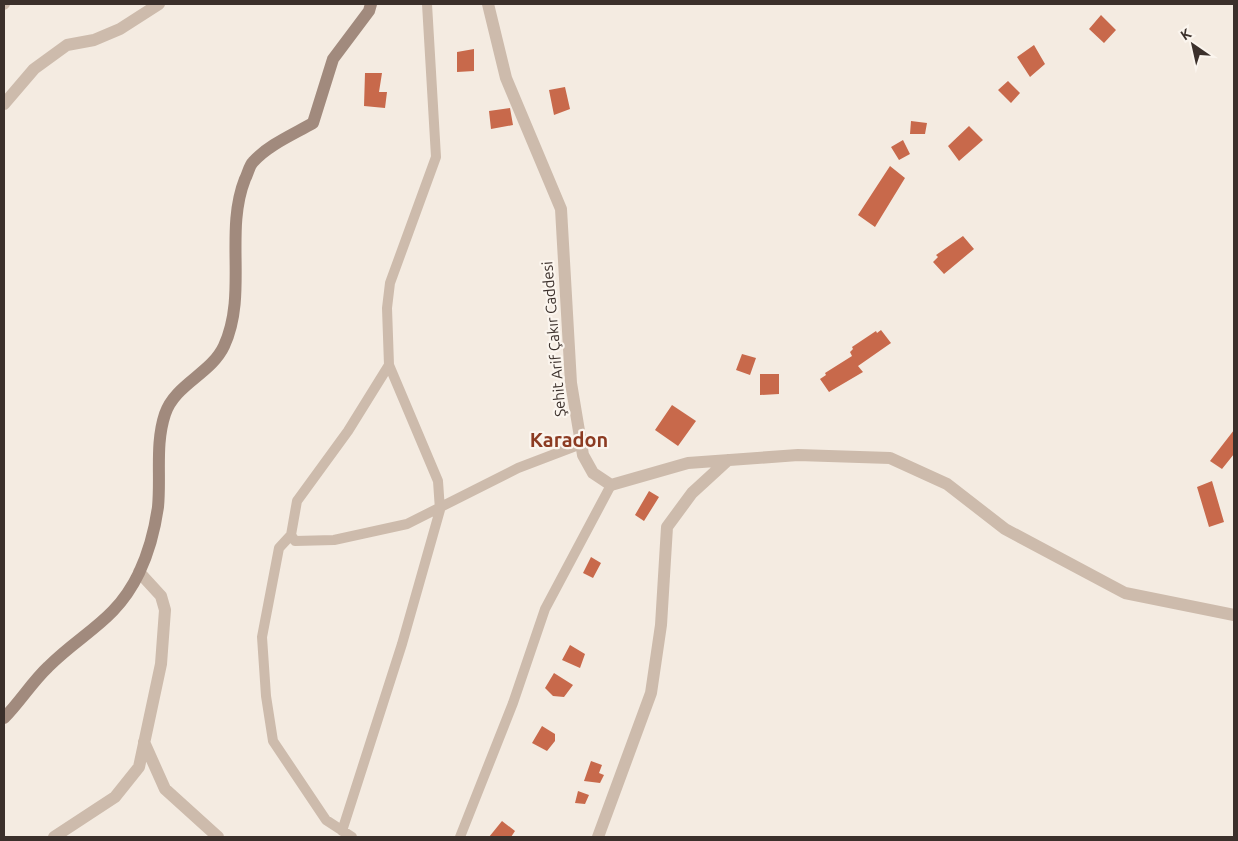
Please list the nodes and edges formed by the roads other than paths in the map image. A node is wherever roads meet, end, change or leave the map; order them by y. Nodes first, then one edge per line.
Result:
1 (158, 4) edge
2 (371, 4) edge
3 (428, 4) edge
4 (488, 4) edge
5 (4, 104) edge
6 (389, 365) junction
7 (581, 444) junction
8 (728, 460) junction
9 (610, 485) junction
10 (440, 510) junction
11 (291, 536) junction
12 (139, 572) junction
13 (1234, 615) edge
14 (4, 718) edge
15 (144, 742) junction
16 (342, 831) junction
17 (54, 837) edge
18 (218, 837) edge
19 (352, 837) edge
20 (460, 837) edge
21 (598, 837) edge

1 - 5 street
2 - 12 main road
3 - 6 street
4 - 7 street, Şehit Arif Çakır Caddesi
6 - 10 street
6 - 11 street
7 - 9 street, Şehit Arif Çakır Caddesi
7 - 10 street
8 - 9 street
8 - 13 street
8 - 21 street
9 - 20 street
10 - 11 street
10 - 16 street
11 - 16 street
12 - 14 main road
12 - 15 street
15 - 17 street
15 - 18 street
16 - 19 street

